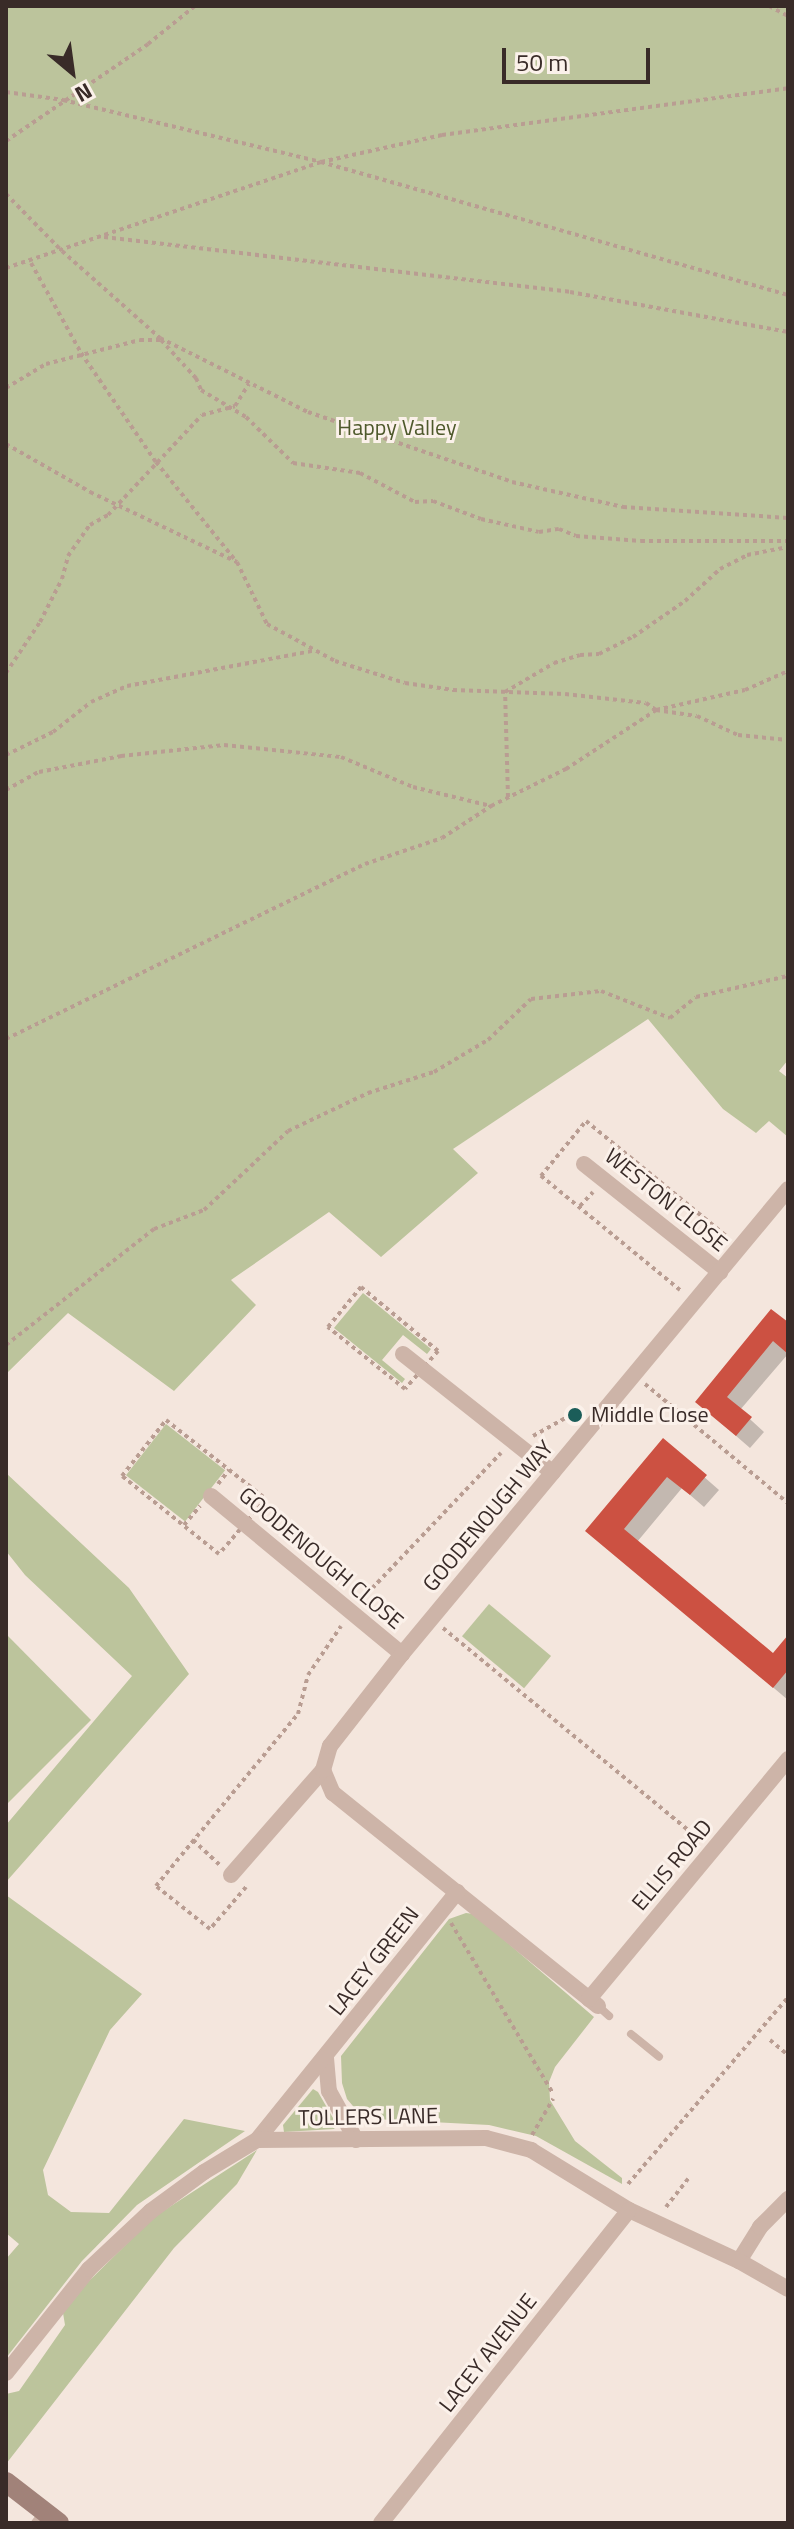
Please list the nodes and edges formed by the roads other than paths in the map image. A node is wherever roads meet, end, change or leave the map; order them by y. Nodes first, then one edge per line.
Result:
1 (584, 1164) dead end
2 (788, 1189) edge
3 (720, 1272) junction
4 (403, 1354) dead end
5 (553, 1473) junction
6 (211, 1496) dead end
7 (402, 1654) junction
8 (788, 1759) edge
9 (323, 1770) junction
10 (231, 1875) dead end
11 (457, 1892) junction
12 (631, 2034) dead end
13 (659, 2057) dead end
14 (326, 2058) junction
15 (257, 2140) junction
16 (356, 2140) junction
17 (788, 2199) edge
18 (629, 2210) junction
19 (739, 2261) junction
20 (788, 2289) edge
21 (6, 2373) edge
22 (6, 2482) edge
23 (46, 2519) edge
24 (381, 2523) edge

1 - 3 street, WESTON CLOSE
2 - 3 street, GOODENOUGH WAY
3 - 5 street, GOODENOUGH WAY
4 - 5 street
5 - 7 street, GOODENOUGH WAY
6 - 7 street, GOODENOUGH CLOSE
7 - 9 street, GOODENOUGH WAY
8 - 11 street, ELLIS ROAD
9 - 10 street, GOODENOUGH WAY
9 - 11 street
11 - 14 street, LACEY GREEN
12 - 13 lane
14 - 15 street, LACEY GREEN
14 - 16 street
15 - 16 street, TOLLERS LANE
15 - 21 street
16 - 18 street, TOLLERS LANE
17 - 19 street
18 - 19 street, TOLLERS LANE
18 - 24 street, LACEY AVENUE
19 - 20 street, TOLLERS LANE
22 - 23 main road

